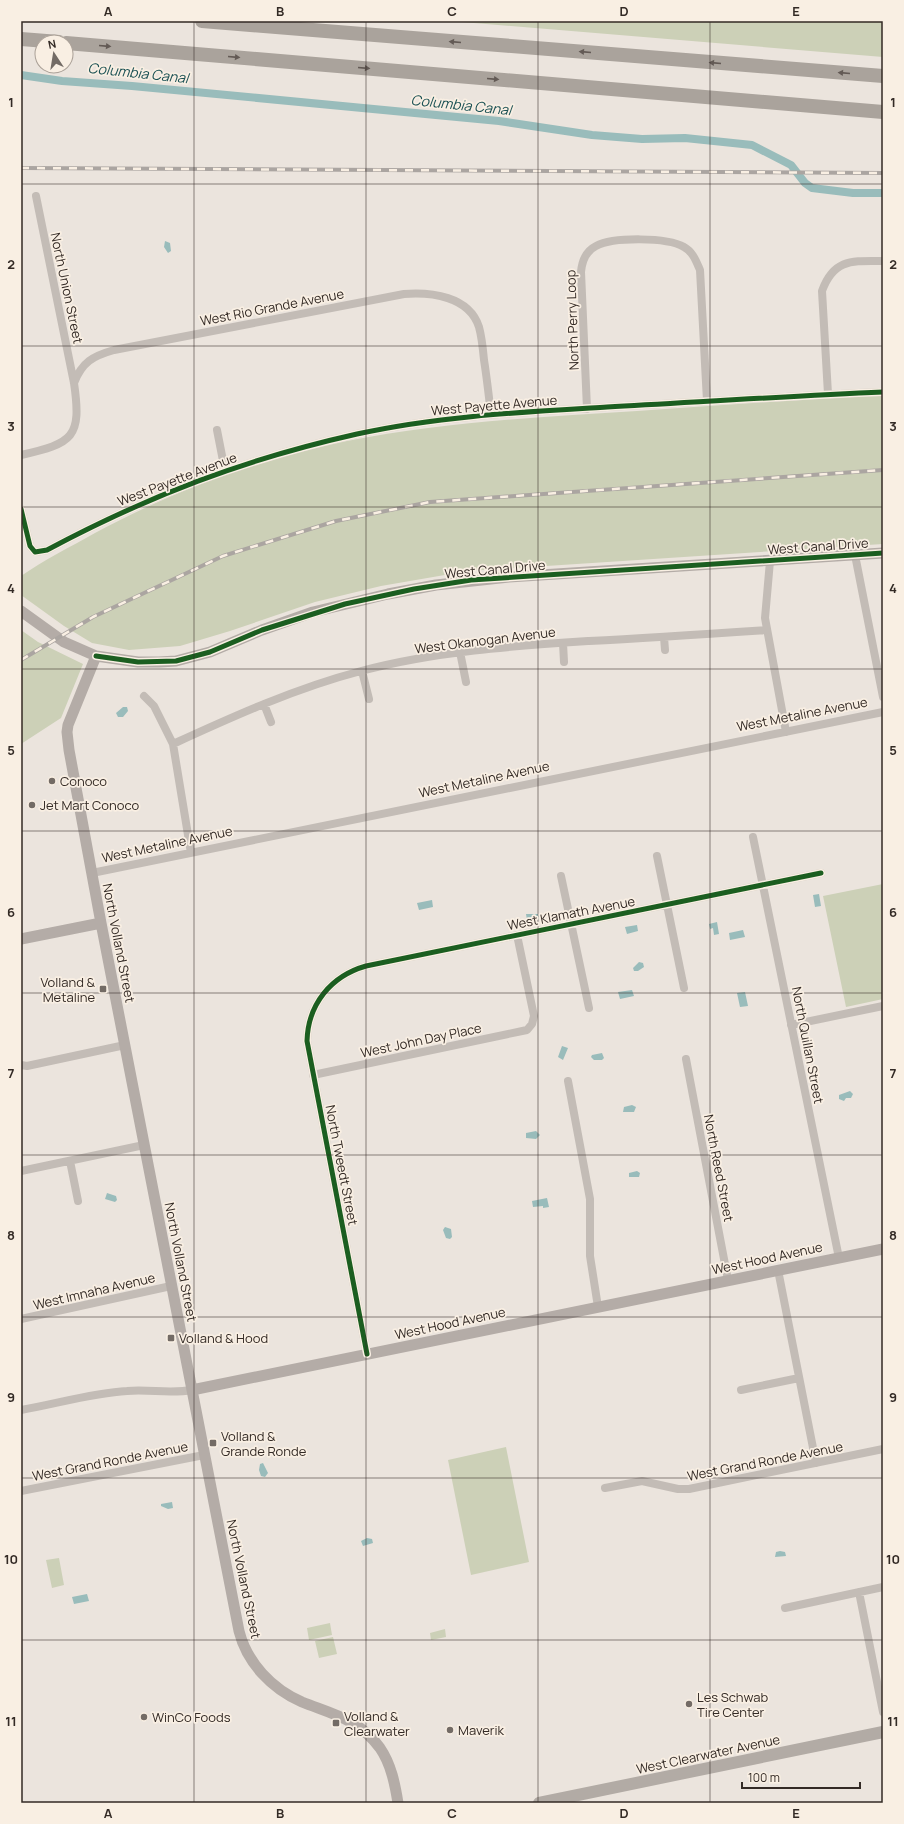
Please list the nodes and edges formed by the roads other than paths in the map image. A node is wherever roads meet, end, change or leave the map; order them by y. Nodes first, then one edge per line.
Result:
1 (202, 21) edge
2 (21, 39) edge
3 (34, 40) edge
4 (74, 44) edge
5 (883, 76) edge
6 (883, 112) edge
7 (36, 196) dead end
8 (883, 261) edge
9 (74, 384) junction
10 (883, 392) edge
11 (828, 394) junction
12 (707, 401) junction
13 (587, 409) junction
14 (491, 415) junction
15 (218, 430) dead end
16 (21, 455) edge
17 (226, 470) junction
18 (21, 509) edge
19 (883, 553) edge
20 (856, 555) junction
21 (770, 561) junction
22 (21, 611) edge
23 (767, 630) junction
24 (664, 636) junction
25 (563, 643) junction
26 (665, 650) dead end
27 (460, 652) junction
28 (96, 656) junction
29 (564, 662) dead end
30 (362, 671) junction
31 (466, 682) dead end
32 (144, 696) dead end
33 (883, 697) edge
34 (369, 699) dead end
35 (264, 704) junction
36 (883, 712) edge
37 (272, 722) dead end
38 (786, 732) junction
39 (173, 744) junction
40 (753, 837) dead end
41 (191, 853) junction
42 (656, 856) dead end
43 (92, 873) junction
44 (821, 873) dead end
45 (561, 876) dead end
46 (763, 885) junction
47 (667, 905) junction
48 (101, 923) junction
49 (571, 924) junction
50 (517, 935) junction
51 (21, 939) edge
52 (330, 985) joint
53 (684, 988) dead end
54 (883, 1006) edge
55 (589, 1008) dead end
56 (791, 1025) junction
57 (125, 1045) junction
58 (686, 1059) dead end
59 (21, 1065) edge
60 (313, 1075) junction
61 (568, 1081) dead end
62 (144, 1145) junction
63 (70, 1161) junction
64 (21, 1171) edge
65 (78, 1201) dead end
66 (883, 1249) edge
67 (838, 1258) junction
68 (778, 1270) junction
69 (728, 1280) junction
70 (171, 1286) junction
71 (598, 1307) junction
72 (21, 1319) edge
73 (368, 1354) junction
74 (799, 1378) junction
75 (192, 1390) junction
76 (741, 1390) dead end
77 (21, 1410) edge
78 (883, 1449) edge
79 (204, 1455) junction
80 (816, 1463) junction
81 (605, 1488) dead end
82 (21, 1491) edge
83 (883, 1587) edge
84 (859, 1592) junction
85 (785, 1608) dead end
86 (883, 1712) edge
87 (883, 1732) edge
88 (398, 1803) edge
89 (539, 1803) edge

5 -> 1 highway
2 - 3 highway
4 -> 6 highway
7 - 9 street, North Union Street
8 - 11 street
9 - 14 street, West Rio Grande Avenue
9 - 16 street, North Union Street
10 - 11 street, West Payette Avenue
11 - 12 street, West Payette Avenue
12 - 13 street, West Payette Avenue
12 - 13 street, North Perry Loop
13 - 14 street, West Payette Avenue
14 - 17 street, West Payette Avenue
15 - 17 street
17 - 18 street, West Payette Avenue
19 - 20 street, West Canal Drive
20 - 21 street, West Canal Drive
20 - 33 street
21 - 23 street
21 - 28 street, West Canal Drive
22 - 28 street, West Canal Drive
23 - 24 street, West Okanogan Avenue
23 - 38 street
24 - 25 street, West Okanogan Avenue
24 - 26 street
25 - 27 street, West Okanogan Avenue
25 - 29 street
27 - 30 street, West Okanogan Avenue
27 - 31 street
28 - 43 street, North Volland Street
30 - 34 street
30 - 35 street, West Okanogan Avenue
32 - 39 street
35 - 37 street
35 - 39 street, West Okanogan Avenue
36 - 38 street, West Metaline Avenue
38 - 41 street, West Metaline Avenue
39 - 41 street
40 - 46 street, North Quillan Street
41 - 43 street, West Metaline Avenue
42 - 47 street
43 - 48 street, North Volland Street
44 - 46 street, West Klamath Avenue
45 - 49 street
46 - 47 street, West Klamath Avenue
46 - 56 street, North Quillan Street
47 - 49 street, West Klamath Avenue
47 - 53 street
48 - 51 street
48 - 57 street, North Volland Street
49 - 50 street, West Klamath Avenue
49 - 55 street
50 - 52 street, West Klamath Avenue
50 - 60 street, West John Day Place
52 - 60 street, North Tweedt Street
54 - 56 street
56 - 67 street, North Quillan Street
57 - 59 street
57 - 62 street, North Volland Street
58 - 69 street, North Reed Street
60 - 73 street, North Tweedt Street
61 - 71 street
62 - 63 street
62 - 70 street, North Volland Street
63 - 64 street
63 - 65 street
66 - 67 street, West Hood Avenue
67 - 68 street, West Hood Avenue
68 - 69 street, West Hood Avenue
68 - 74 street
69 - 71 street, West Hood Avenue
70 - 72 street, West Imnaha Avenue
70 - 75 street, North Volland Street
71 - 73 street, West Hood Avenue
73 - 75 street, West Hood Avenue
74 - 76 street
74 - 80 street
75 - 77 street, West Hood Avenue
75 - 79 street, North Volland Street
78 - 80 street, West Grand Ronde Avenue
79 - 82 street, West Grand Ronde Avenue
79 - 88 street, North Volland Street
80 - 81 street, West Grand Ronde Avenue
83 - 84 street
84 - 85 street
84 - 86 street
87 - 89 main road, West Clearwater Avenue

